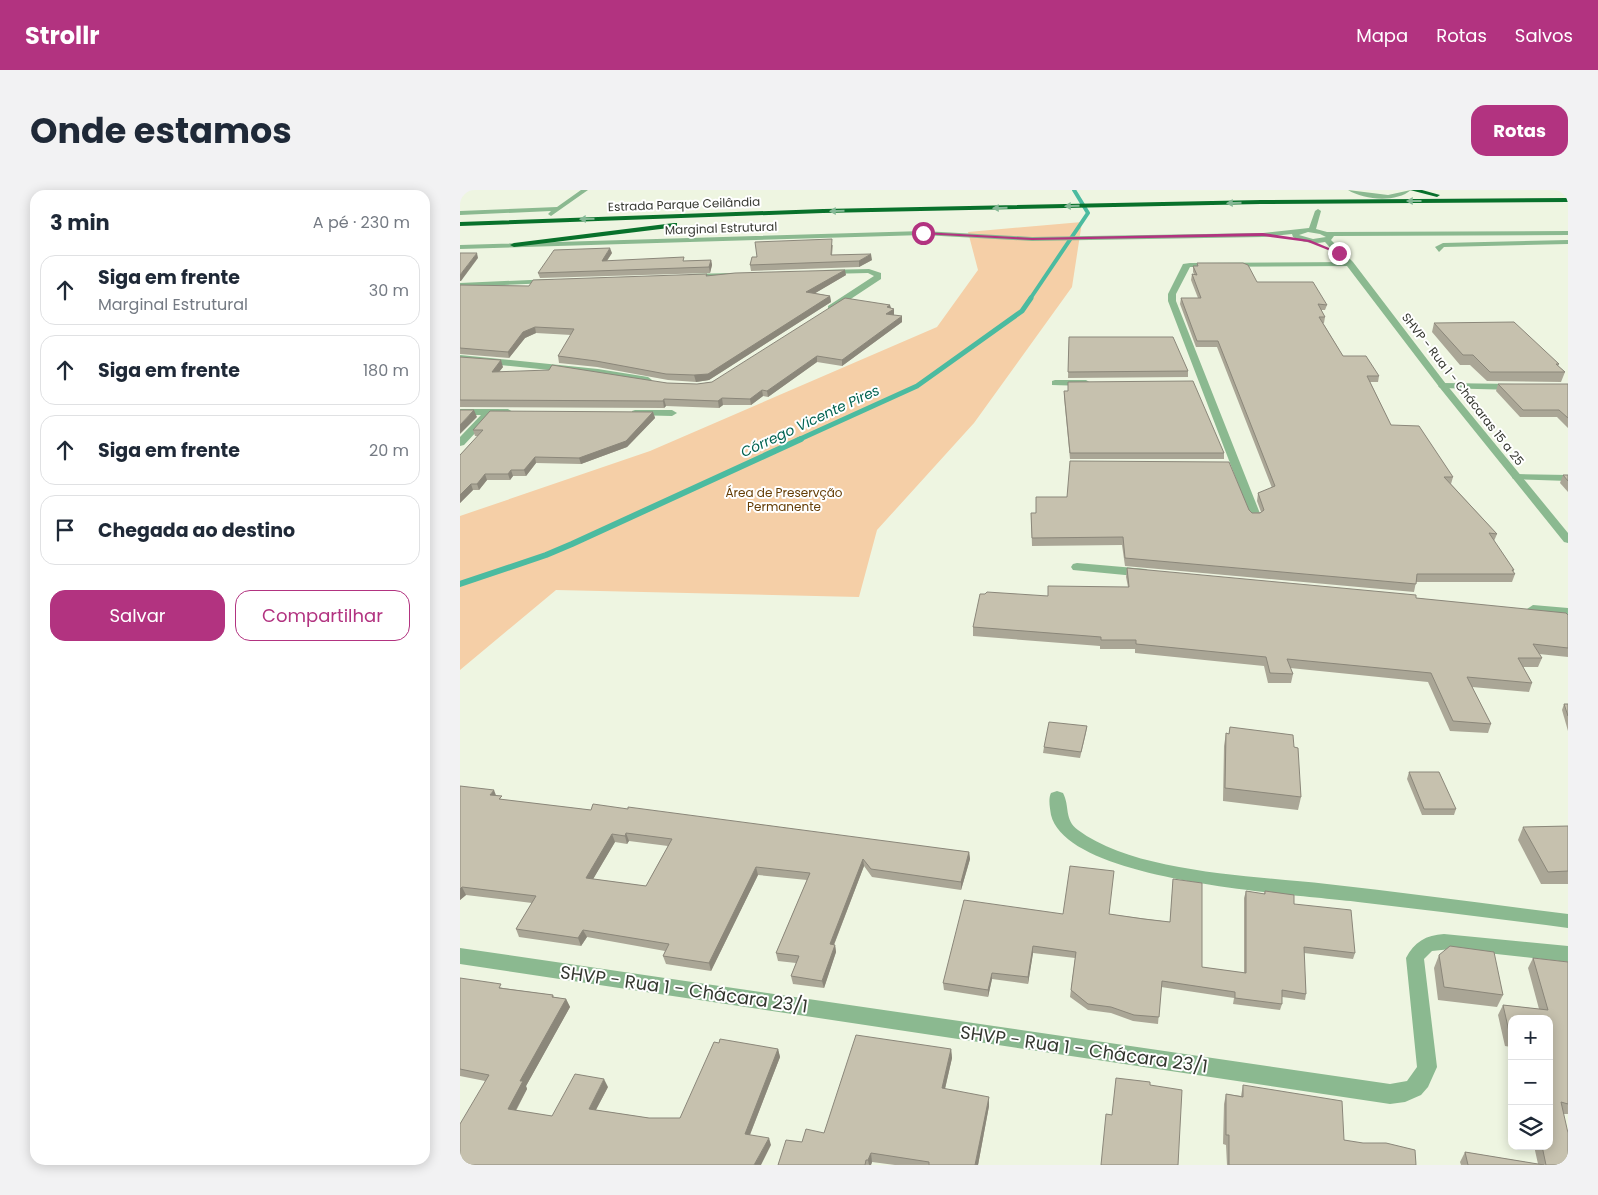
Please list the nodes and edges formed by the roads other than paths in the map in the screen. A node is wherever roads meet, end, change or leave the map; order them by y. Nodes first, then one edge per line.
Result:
1 (585, 190) edge
2 (1408, 190) edge
3 (1413, 190) edge
4 (1344, 192) edge
5 (1556, 200) junction
6 (1568, 200) edge
7 (1261, 202) junction
8 (558, 209) junction
9 (1048, 210) junction
10 (1308, 211) dead end
11 (1318, 211) junction
12 (1327, 211) dead end
13 (1185, 212) dead end
14 (460, 213) edge
15 (542, 220) junction
16 (687, 223) junction
17 (460, 224) edge
18 (1312, 230) junction
19 (1302, 231) junction
20 (460, 232) edge
21 (1568, 233) edge
22 (1263, 235) junction
23 (1327, 237) junction
24 (1306, 240) junction
25 (1568, 242) edge
26 (514, 245) junction
27 (460, 247) edge
28 (1439, 250) dead end
29 (1339, 253) junction
30 (1350, 264) junction
31 (820, 272) edge
32 (743, 274) edge
33 (676, 276) edge
34 (558, 281) edge
35 (460, 285) edge
36 (820, 314) edge
37 (460, 358) edge
38 (661, 382) edge
39 (1193, 382) edge
40 (1203, 382) junction
41 (1054, 383) dead end
42 (1094, 383) edge
43 (1442, 386) junction
44 (1522, 387) edge
45 (460, 412) edge
46 (489, 412) junction
47 (518, 412) edge
48 (624, 412) edge
49 (672, 413) dead end
50 (460, 443) edge
51 (1517, 477) junction
52 (1568, 478) edge
53 (1255, 516) edge
54 (1568, 540) edge
55 (1077, 566) dead end
56 (1156, 574) edge
57 (1520, 608) edge
58 (1568, 612) edge
59 (1057, 797) dead end
60 (1568, 920) edge
61 (1568, 954) edge
62 (460, 956) edge

1 - 8 street
2 - 4 street
3 - 5 highway
4 - 7 highway
5 - 6 highway, Estrada Parque Ceilândia
5 -> 7 highway, Estrada Parque Ceilândia
7 -> 9 highway, Estrada Parque Ceilândia
8 - 14 street
8 - 15 street
9 - 13 highway, Estrada Parque Ceilândia
9 -> 15 highway, Estrada Parque Ceilândia
9 - 16 highway, Estrada Parque Ceilândia
10 - 11 highway
11 - 12 highway
11 - 18 street
15 - 17 highway, Estrada Parque Ceilândia
16 - 20 highway, Estrada Parque Ceilândia
16 - 26 highway
18 - 19 street
18 - 23 street
19 - 22 street
19 - 24 street
21 - 23 street
22 - 24 street, Marginal Estrutural
22 - 26 street, Marginal Estrutural
23 - 24 street
23 - 29 street, SHVP - Rua 1 - Chácaras 15 a 25
24 - 29 street, SHVP - Rua 1 - Chácaras 15 a 25
25 - 28 street
26 - 27 street, Marginal Estrutural
29 - 30 street, SHVP - Rua 1 - Chácaras 15 a 25
30 - 40 street
30 - 43 street, SHVP - Rua 1 - Chácaras 15 a 25
31 - 36 street
32 - 33 street
34 - 35 street
37 - 38 street
39 - 40 street
40 - 53 street
41 - 42 street
43 - 44 street
43 - 51 street, SHVP - Rua 1 - Chácaras 15 a 25
45 - 46 street
46 - 47 street
46 - 50 street
48 - 49 street
51 - 52 street
51 - 54 street, SHVP - Rua 1 - Chácaras 15 a 25
55 - 56 street
57 - 58 street
59 - 60 street
61 - 62 street, SHVP - Rua 1 - Chácara 23/1

